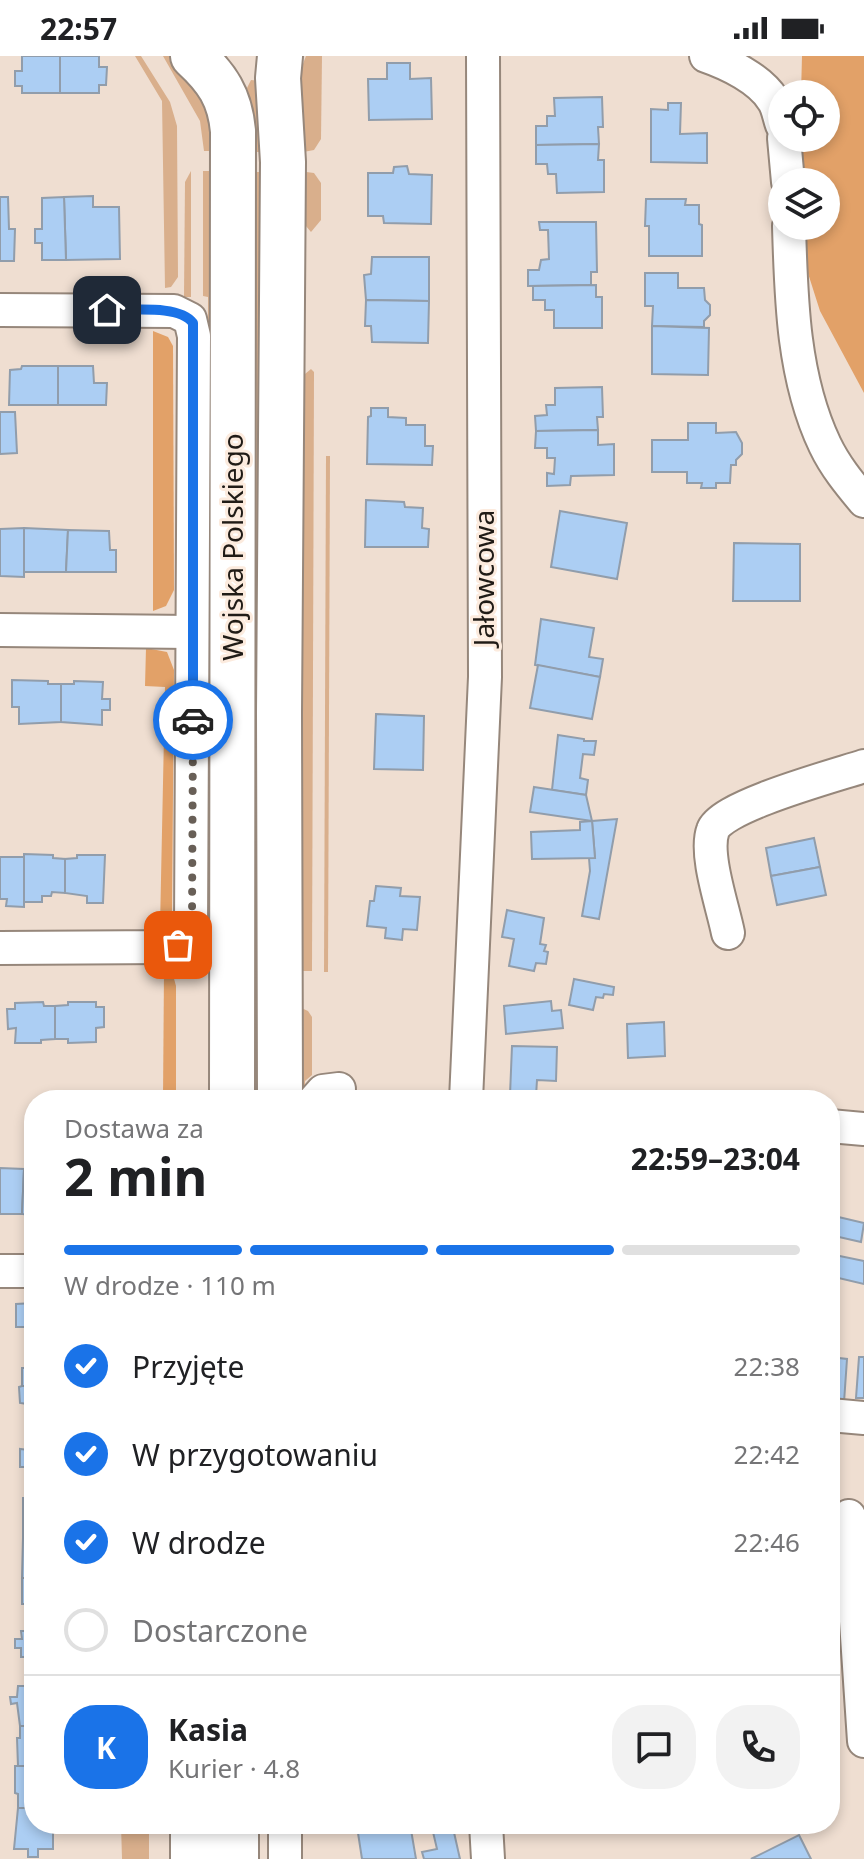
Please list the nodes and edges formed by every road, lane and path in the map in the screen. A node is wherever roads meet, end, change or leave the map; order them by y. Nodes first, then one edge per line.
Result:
1 (193, 56) edge
2 (201, 56) edge
3 (268, 56) edge
4 (280, 56) edge
5 (483, 56) edge
6 (706, 56) edge
7 (768, 94) edge
8 (789, 240) edge
9 (0, 310) edge
10 (864, 501) edge
11 (0, 630) edge
12 (192, 632) junction
13 (864, 766) edge
14 (728, 933) dead end
15 (0, 948) edge
16 (232, 1090) edge
17 (280, 1090) edge
18 (466, 1090) edge
19 (840, 1127) edge
20 (864, 1129) edge
21 (0, 1271) edge
22 (24, 1271) edge
23 (840, 1416) edge
24 (864, 1418) edge
25 (849, 1516) dead end
26 (864, 1741) edge
27 (193, 1834) edge
28 (236, 1834) edge
29 (285, 1834) edge
30 (487, 1834) edge
31 (193, 1859) edge
32 (236, 1859) edge
33 (285, 1859) edge
34 (488, 1859) edge

1 - 16 main road, Wojska Polskiego
2 - 3 main road
4 - 17 main road, Wojska Polskiego
5 - 18 street, Jałowcowa
6 - 7 street
8 - 10 street
9 - 12 street, Wojska Polskiego
11 - 12 street
12 - 15 street, Wojska Polskiego
13 - 14 street
19 - 20 street
21 - 22 street
23 - 24 street
25 - 26 street
27 - 31 main road
28 - 32 main road
29 - 33 street
30 - 34 street

